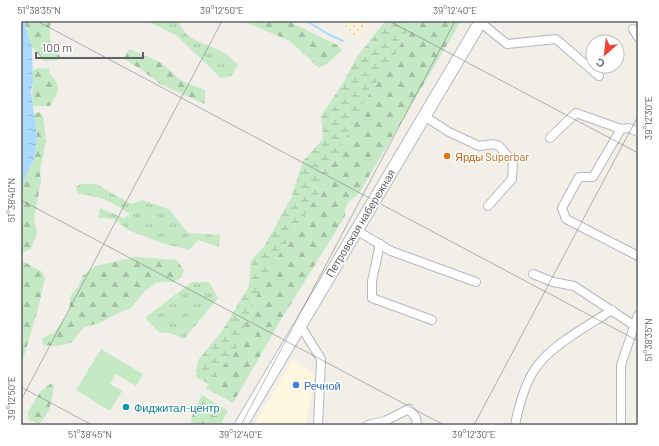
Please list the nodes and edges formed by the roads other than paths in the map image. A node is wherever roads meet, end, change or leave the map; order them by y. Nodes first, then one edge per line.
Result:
1 (481, 21) edge
2 (633, 29) dead end
3 (638, 37) edge
4 (599, 76) dead end
5 (424, 116) junction
6 (621, 129) junction
7 (638, 132) edge
8 (550, 138) dead end
9 (488, 206) dead end
10 (356, 230) junction
11 (380, 244) junction
12 (638, 256) edge
13 (533, 274) dead end
14 (476, 282) dead end
15 (612, 310) junction
16 (638, 315) edge
17 (432, 320) dead end
18 (300, 325) junction
19 (636, 326) edge
20 (241, 425) edge
21 (318, 425) edge
22 (368, 425) edge
23 (417, 425) edge
24 (515, 425) edge
25 (621, 425) edge

1 - 4 street
1 - 5 main road, Петровская набережная
2 - 3 street
5 - 9 street
5 - 10 main road, Петровская набережная
6 - 7 street
6 - 8 street
6 - 12 street
10 - 11 street
10 - 18 main road, Петровская набережная
11 - 14 street
11 - 17 street
13 - 15 street
15 - 19 street
15 - 24 street
16 - 19 street
18 - 20 main road, Петровская набережная
18 - 21 street
19 - 25 street
22 - 23 street

